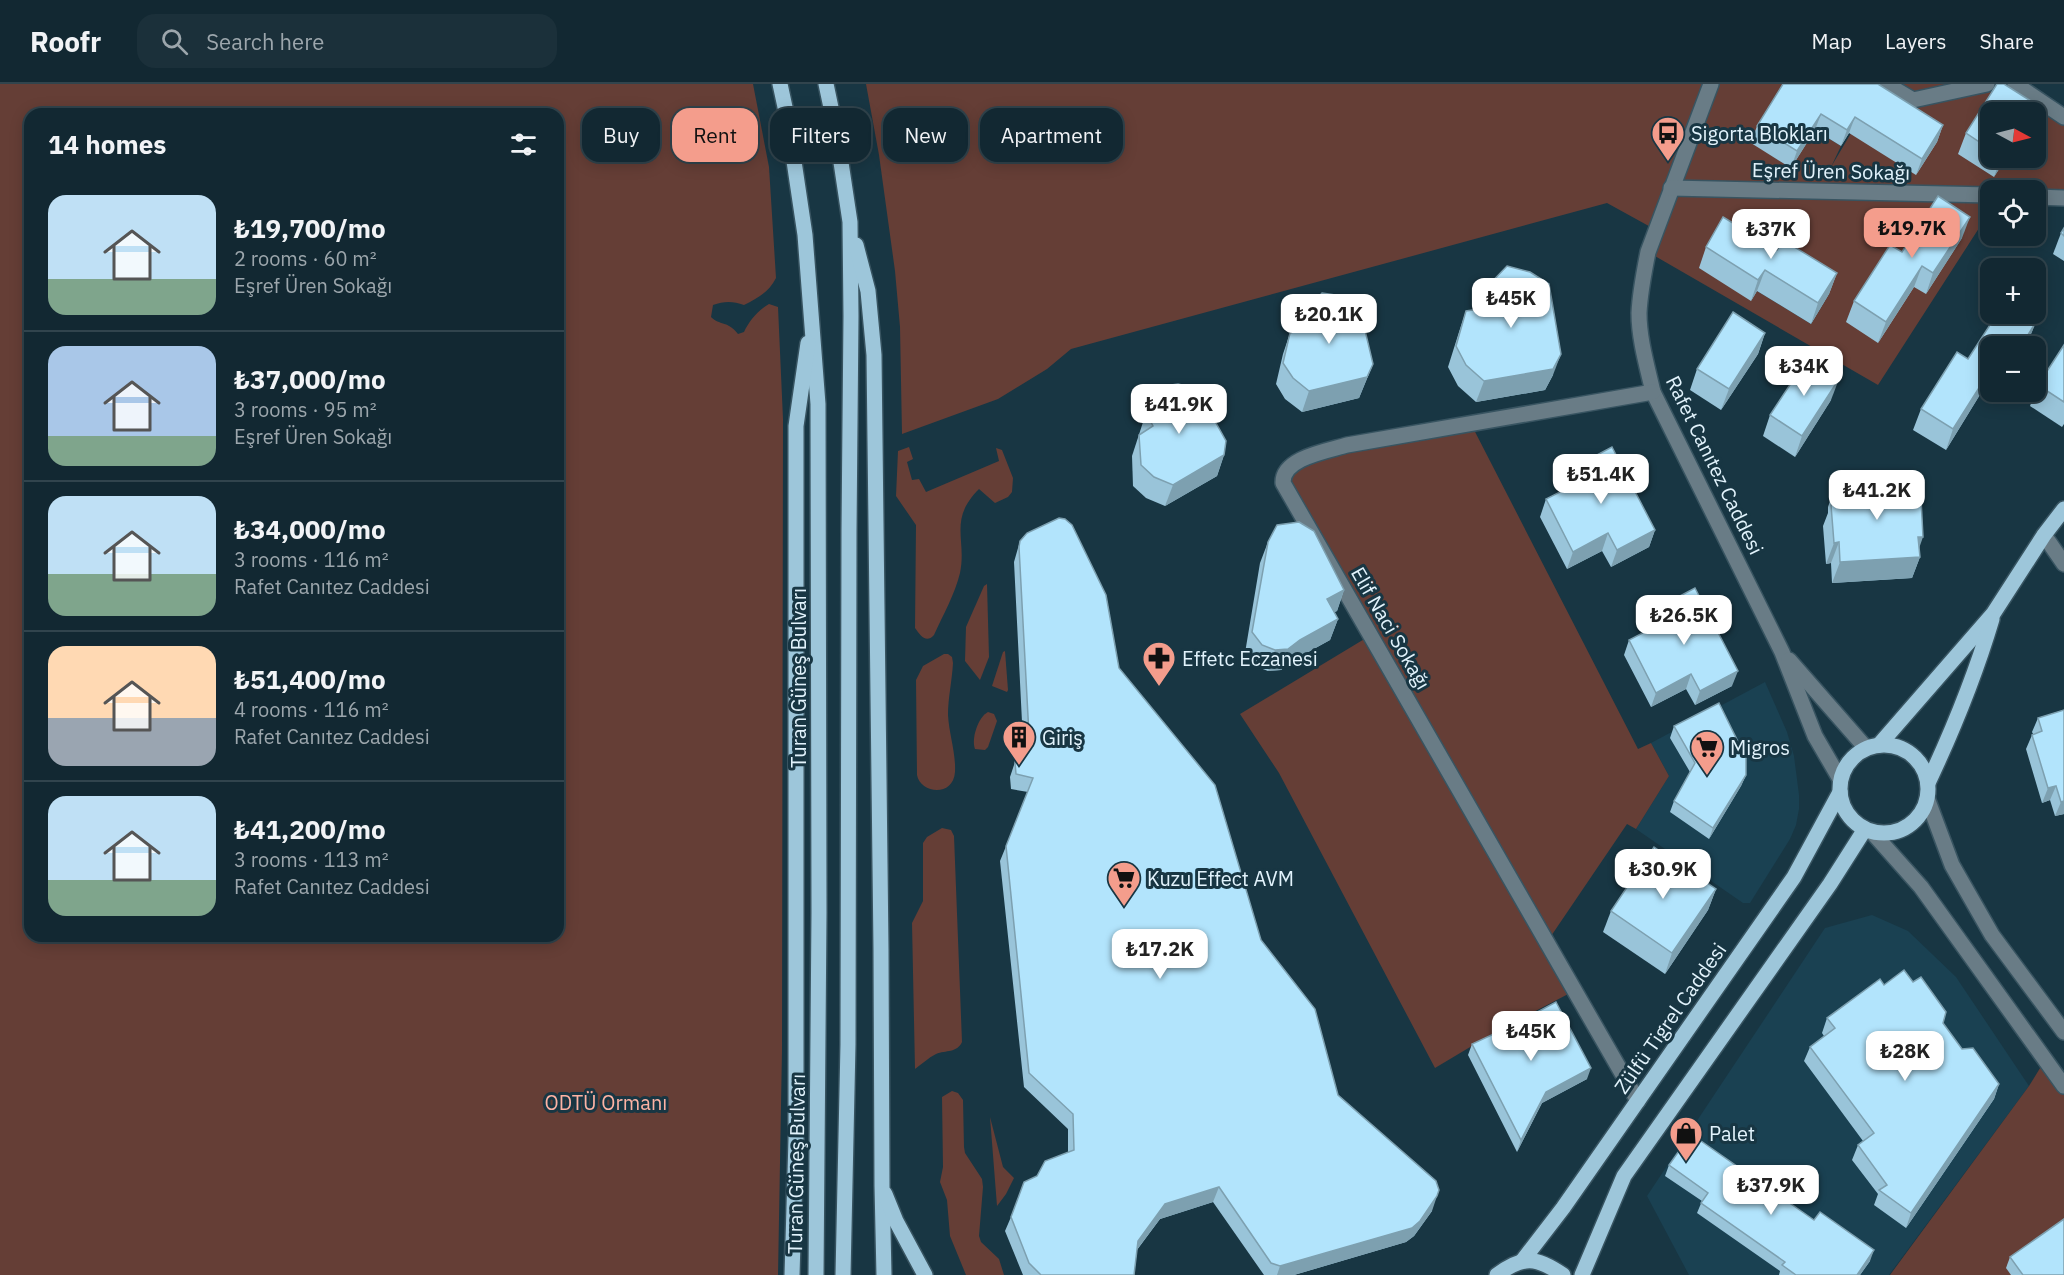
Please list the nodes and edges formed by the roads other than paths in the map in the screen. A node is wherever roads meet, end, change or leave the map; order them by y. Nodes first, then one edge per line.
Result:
1 (780, 84) edge
2 (826, 84) edge
3 (1711, 84) edge
4 (1886, 84) edge
5 (1988, 84) edge
6 (2015, 84) edge
7 (2064, 117) edge
8 (1671, 188) junction
9 (1980, 195) edge
10 (2046, 197) edge
11 (2064, 198) edge
12 (850, 222) junction
13 (812, 311) junction
14 (1653, 392) junction
15 (2064, 510) edge
16 (2044, 535) junction
17 (2064, 564) edge
18 (1993, 614) junction
19 (1782, 652) junction
20 (1873, 747) junction
21 (1840, 786) junction
22 (1927, 791) junction
23 (1869, 830) junction
24 (2064, 1032) edge
25 (2064, 1086) edge
26 (1638, 1101) junction
27 (882, 1185) junction
28 (1523, 1260) junction
29 (792, 1275) edge
30 (816, 1275) edge
31 (843, 1275) edge
32 (884, 1275) edge
33 (925, 1275) edge
34 (1497, 1275) edge
35 (1563, 1275) edge
36 (1582, 1275) edge

1 - 13 main road, Turan Güneş Bulvarı
2 - 12 main road
3 - 8 street, Rafet Canıtez Caddesi
4 - 5 street
6 - 7 street
8 - 9 street, Eşref Üren Sokağı
8 - 14 street, Rafet Canıtez Caddesi
10 - 11 street
12 - 27 main road
12 - 31 main road
13 - 29 main road
13 - 30 main road, Turan Güneş Bulvarı
14 - 19 street, Rafet Canıtez Caddesi
14 - 26 street, Elif Naci Sokağı
15 - 16 main road
16 - 17 street
16 - 18 main road
18 - 20 main road
18 - 22 main road
19 - 20 street, Rafet Canıtez Caddesi
19 - 21 street, Rafet Canıtez Caddesi
20 - 21 main road
20 - 22 main road
21 - 23 main road
21 - 26 main road, Zülfü Tigrel Caddesi
22 - 23 main road
22 - 24 street
23 - 25 street
23 - 36 main road
26 - 28 main road, Zülfü Tigrel Caddesi
27 - 32 main road
27 - 33 main road
28 - 34 main road
28 - 35 main road

